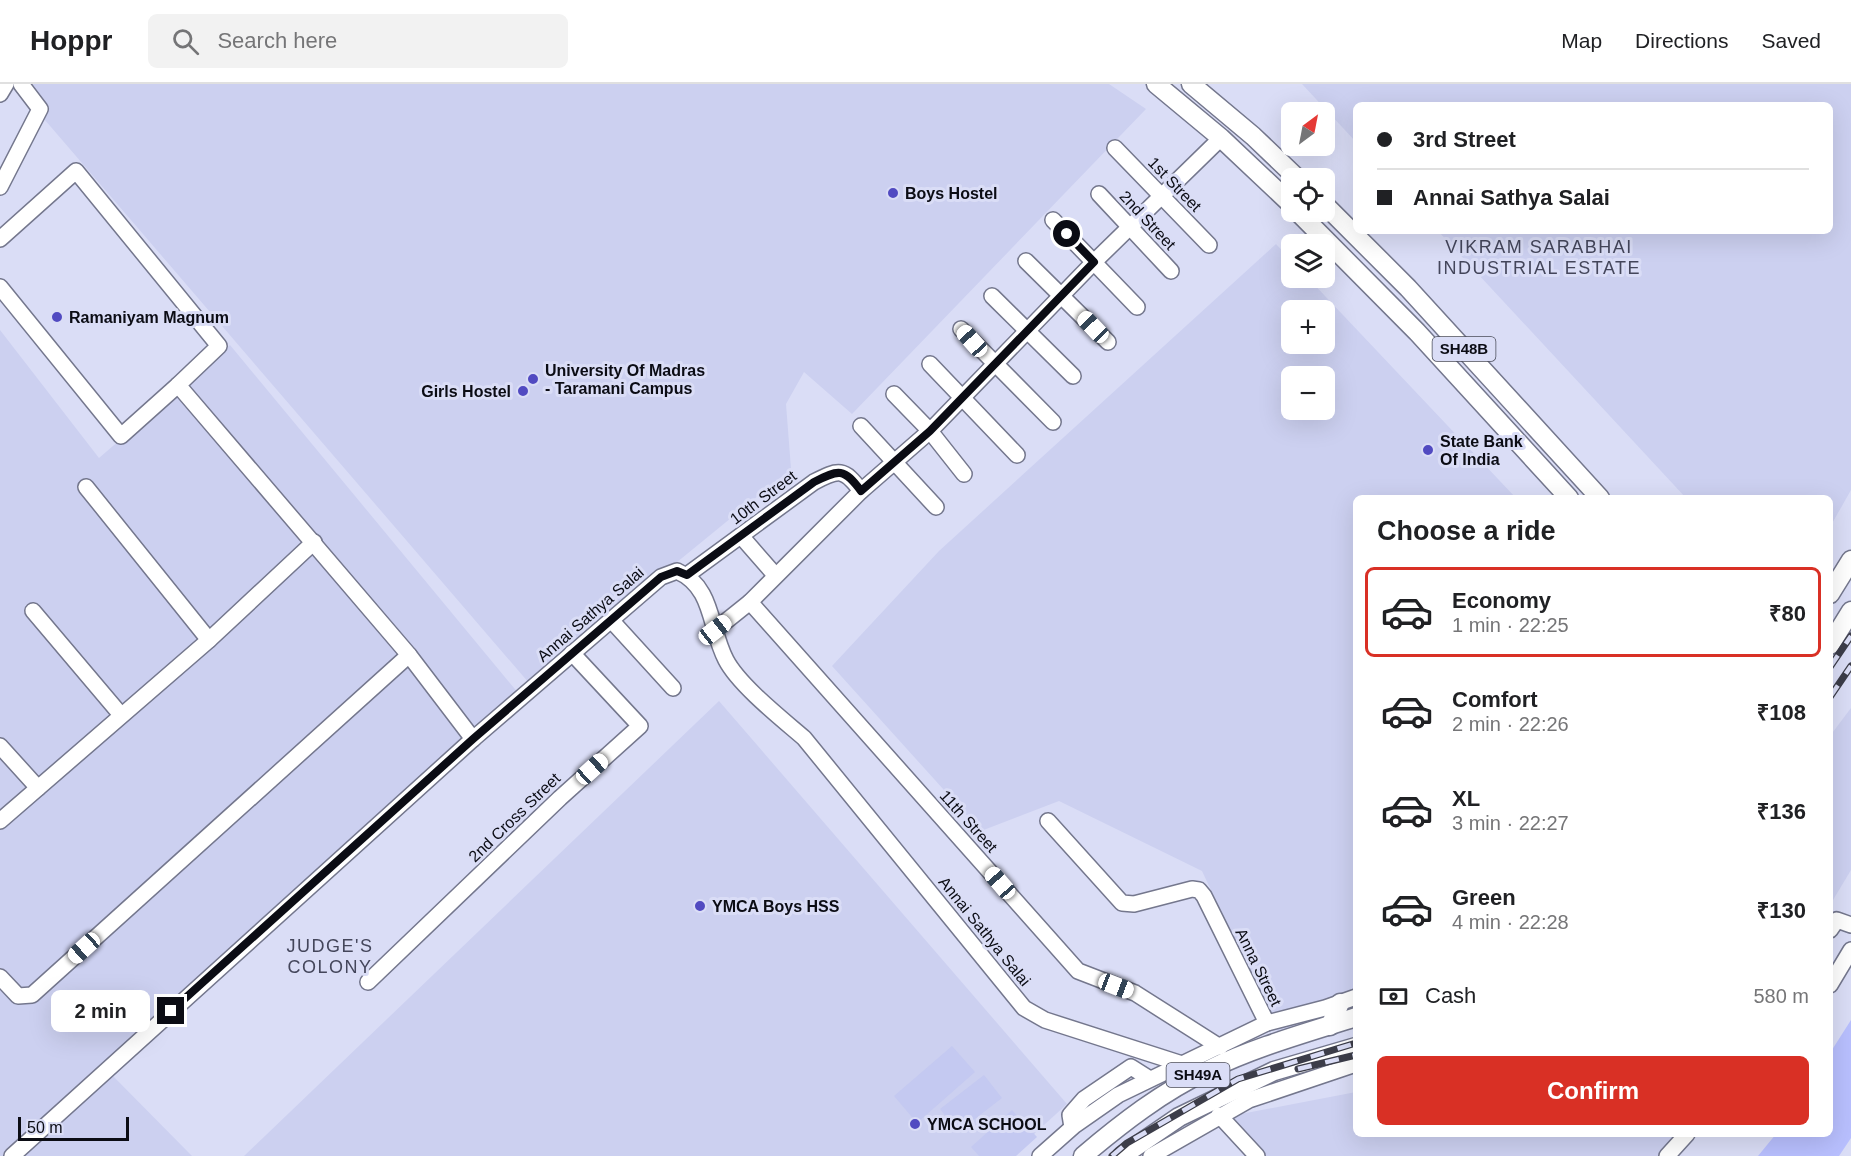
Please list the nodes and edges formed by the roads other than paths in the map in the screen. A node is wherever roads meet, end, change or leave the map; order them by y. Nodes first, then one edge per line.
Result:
1 (6, 84) edge
2 (21, 84) edge
3 (1156, 84) edge
4 (1191, 84) edge
5 (0, 94) edge
6 (1221, 138) junction
7 (1115, 148) dead end
8 (1287, 168) edge
9 (0, 187) edge
10 (1099, 194) dead end
11 (1281, 195) edge
12 (1161, 196) junction
13 (1335, 215) edge
14 (1053, 220) dead end
15 (1308, 222) edge
16 (1130, 227) junction
17 (1353, 233) edge
18 (1354, 234) edge
19 (0, 239) edge
20 (1209, 245) dead end
21 (1026, 261) dead end
22 (1094, 262) junction
23 (1171, 271) dead end
24 (0, 287) edge
25 (1063, 295) junction
26 (992, 296) dead end
27 (1137, 307) dead end
28 (961, 329) dead end
29 (1027, 332) junction
30 (1108, 342) dead end
31 (930, 364) dead end
32 (994, 365) junction
33 (1072, 376) dead end
34 (178, 385) junction
35 (894, 394) dead end
36 (962, 398) junction
37 (1053, 422) dead end
38 (861, 426) dead end
39 (930, 431) junction
40 (1017, 455) dead end
41 (894, 462) junction
42 (964, 474) dead end
43 (86, 487) dead end
44 (861, 491) junction
45 (1566, 495) edge
46 (1597, 495) edge
47 (936, 507) dead end
48 (741, 536) junction
49 (314, 542) junction
50 (1851, 560) edge
51 (687, 575) junction
52 (774, 575) junction
53 (1833, 587) edge
54 (750, 602) junction
55 (33, 611) dead end
56 (1851, 611) edge
57 (611, 620) junction
58 (715, 630) junction
59 (209, 640) junction
60 (1833, 640) edge
61 (572, 653) junction
62 (409, 655) junction
63 (673, 688) dead end
64 (121, 715) junction
65 (473, 739) junction
66 (0, 746) edge
67 (38, 788) junction
68 (0, 821) edge
69 (1048, 821) dead end
70 (1851, 925) edge
71 (1833, 926) edge
72 (1851, 950) edge
73 (0, 978) edge
74 (1833, 981) edge
75 (368, 982) dead end
76 (1348, 1000) edge
77 (1353, 1018) edge
78 (1267, 1023) junction
79 (1330, 1026) junction
80 (1220, 1047) junction
81 (1353, 1048) edge
82 (1182, 1064) junction
83 (1353, 1065) edge
84 (1239, 1105) joint
85 (1216, 1108) junction
86 (1684, 1137) edge
87 (12, 1156) edge
88 (1040, 1156) edge
89 (1083, 1156) edge
90 (1122, 1156) edge
91 (1151, 1156) edge
92 (1257, 1156) edge
93 (1667, 1156) edge

1 - 5 street
2 - 9 street
3 - 6 main road
4 - 8 main road
6 - 11 main road
6 - 12 street
7 - 12 street, 1st Street
10 - 16 street, 2nd Street
12 - 16 street
12 - 20 street, 1st Street
13 - 17 main road, SH48B
14 - 22 street
15 - 45 main road, SH48B
16 - 22 street
16 - 23 street, 2nd Street
18 - 46 main road, SH48B
19 - 34 street
21 - 25 street
22 - 25 street
22 - 27 street
24 - 34 street
25 - 29 street
25 - 30 street
26 - 29 street
28 - 32 street
29 - 32 street
29 - 33 street
31 - 36 street
32 - 36 street
32 - 37 street
34 - 49 street
35 - 39 street
36 - 39 street
36 - 40 street
38 - 41 street
39 - 41 street
39 - 42 street
41 - 44 street
41 - 47 street
43 - 59 street
44 - 48 street, 10th Street
44 - 52 street
48 - 51 street, 10th Street
48 - 52 street
49 - 59 street
49 - 62 street
50 - 53 main road
51 - 57 street, Annai Sathya Salai
51 - 58 street, Annai Sathya Salai
52 - 54 street
54 - 58 street
54 - 80 street, 11th Street
55 - 64 street
56 - 60 main road
57 - 61 street, Annai Sathya Salai
57 - 63 street
58 - 82 street, Annai Sathya Salai
59 - 64 street
61 - 65 street, Annai Sathya Salai
61 - 75 street, 2nd Cross Street
62 - 65 street
62 - 73 street
64 - 67 street
65 - 87 street, Annai Sathya Salai
66 - 67 street
67 - 68 street
69 - 78 street, Anna Street
70 - 71 street
72 - 74 street
76 - 78 street
76 - 79 main road
77 - 79 main road, SH49A
78 - 80 street
79 - 89 main road, SH49A
80 - 82 street
81 - 85 main road, SH49A
82 - 88 street
83 - 84 street
84 - 85 main road
85 - 90 main road, SH49A
85 - 91 street
85 - 92 street
86 - 93 street

